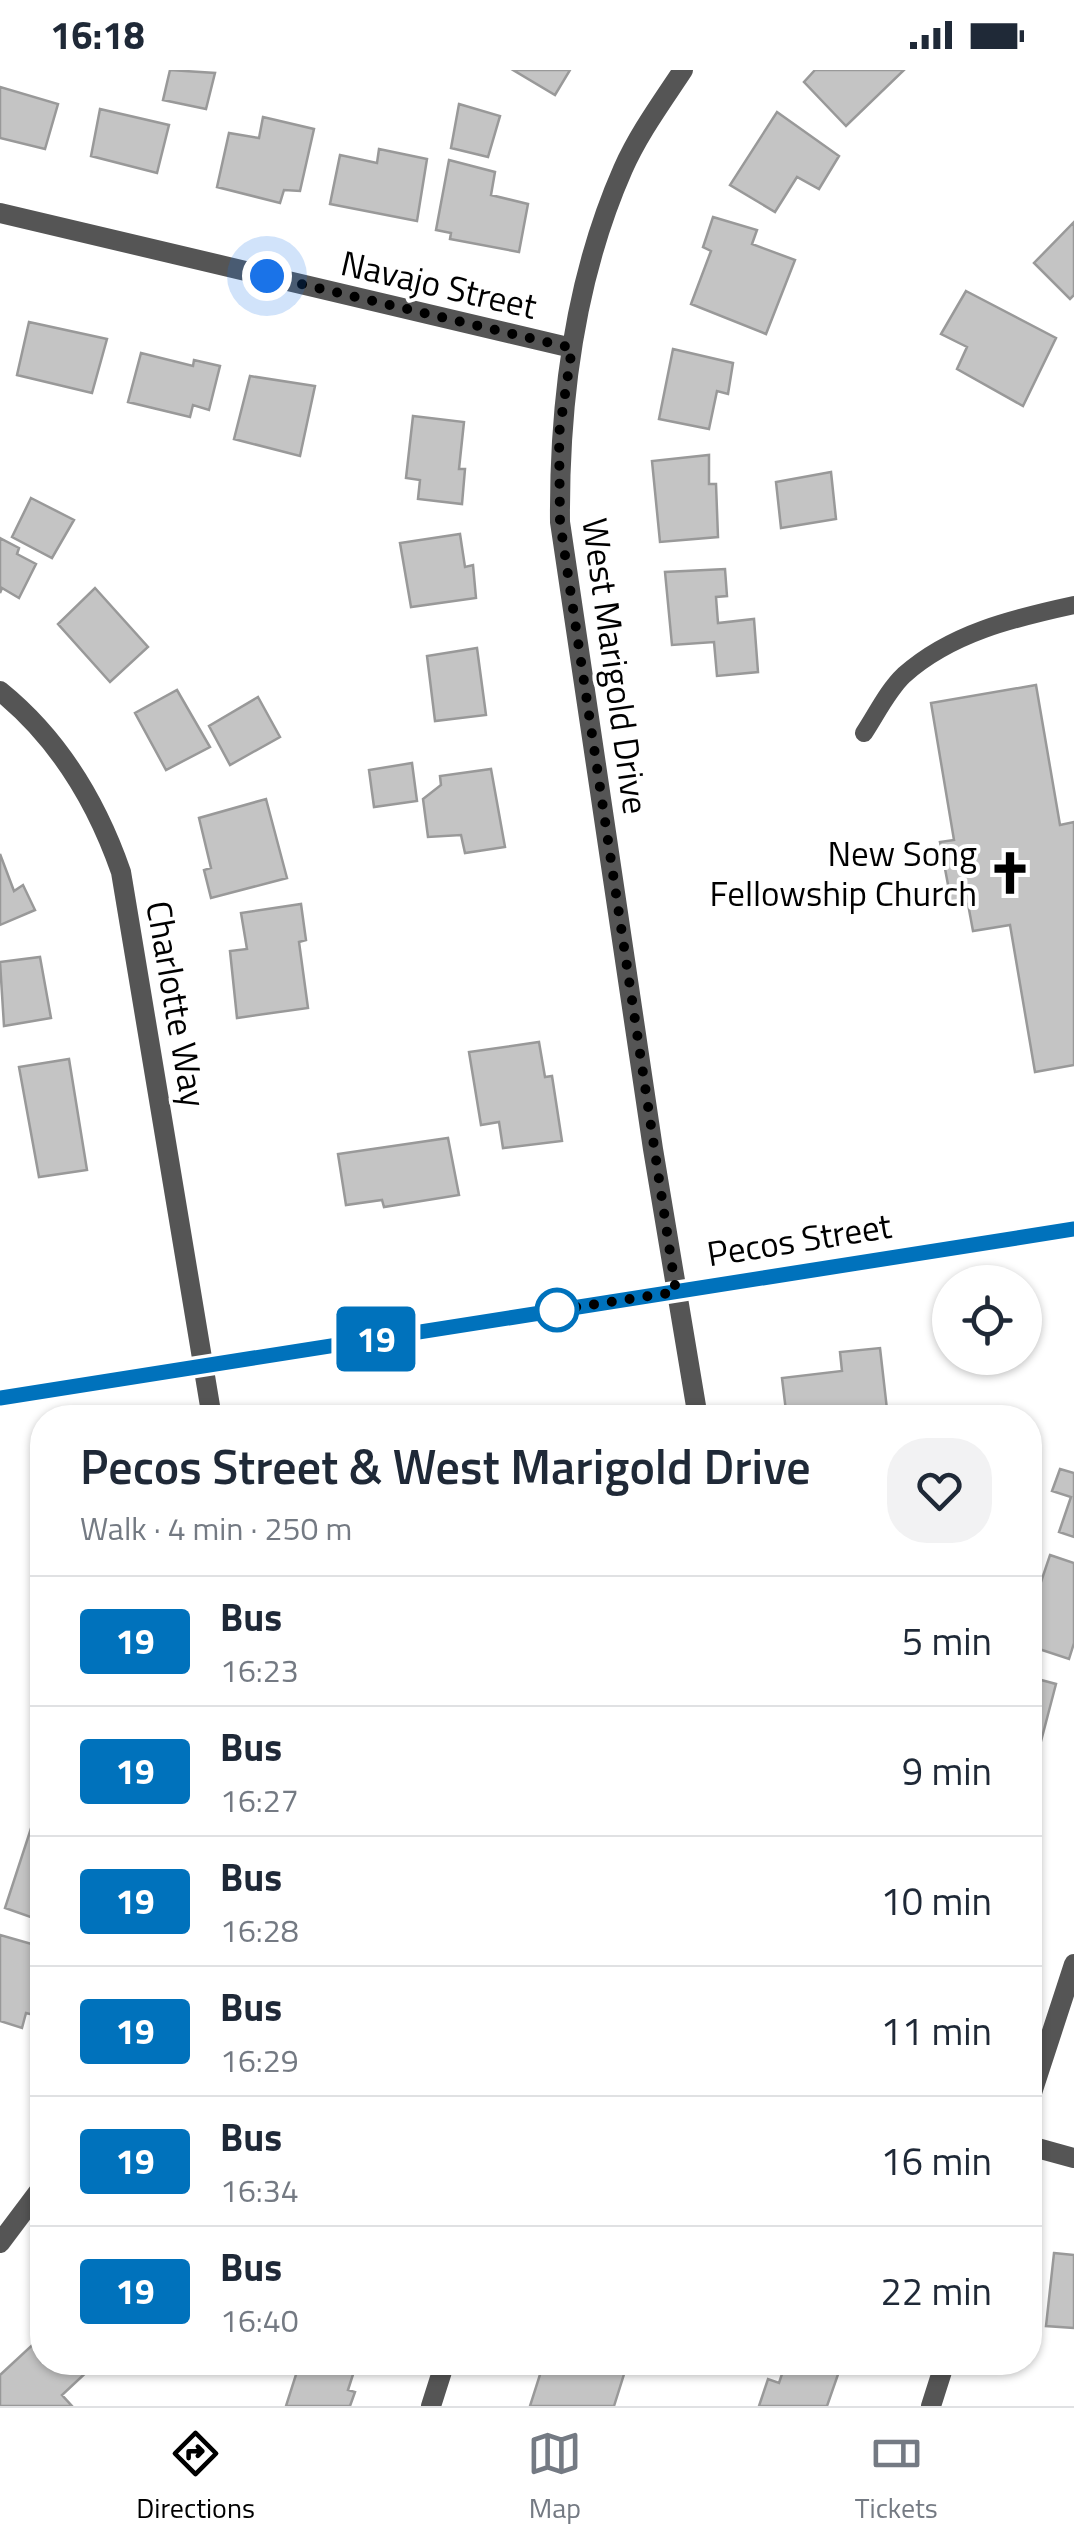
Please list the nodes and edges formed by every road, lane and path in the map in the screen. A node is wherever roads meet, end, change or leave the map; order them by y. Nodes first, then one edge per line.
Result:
1 (683, 70) edge
2 (0, 213) edge
3 (572, 348) junction
4 (1074, 606) edge
5 (0, 691) edge
6 (864, 733) dead end
7 (1074, 1229) edge
8 (676, 1292) junction
9 (203, 1366) junction
10 (0, 1398) edge
11 (210, 1405) edge
12 (696, 1405) edge
13 (1074, 1964) edge
14 (1042, 2062) edge
15 (1042, 2149) edge
16 (1074, 2158) edge
17 (30, 2203) edge
18 (0, 2242) edge
19 (442, 2375) edge
20 (941, 2375) edge
21 (431, 2406) edge
22 (931, 2406) edge

1 - 3 street, West Marigold Drive
2 - 3 street, Navajo Street
3 - 8 street, West Marigold Drive
4 - 6 lane
5 - 9 street, Charlotte Way
7 - 8 main road, Pecos Street
8 - 9 main road, Pecos Street
8 - 12 street, West Marigold Drive
9 - 10 main road, Pecos Street
9 - 11 street, Charlotte Way
13 - 14 street
15 - 16 street
17 - 18 street
19 - 21 street
20 - 22 street

